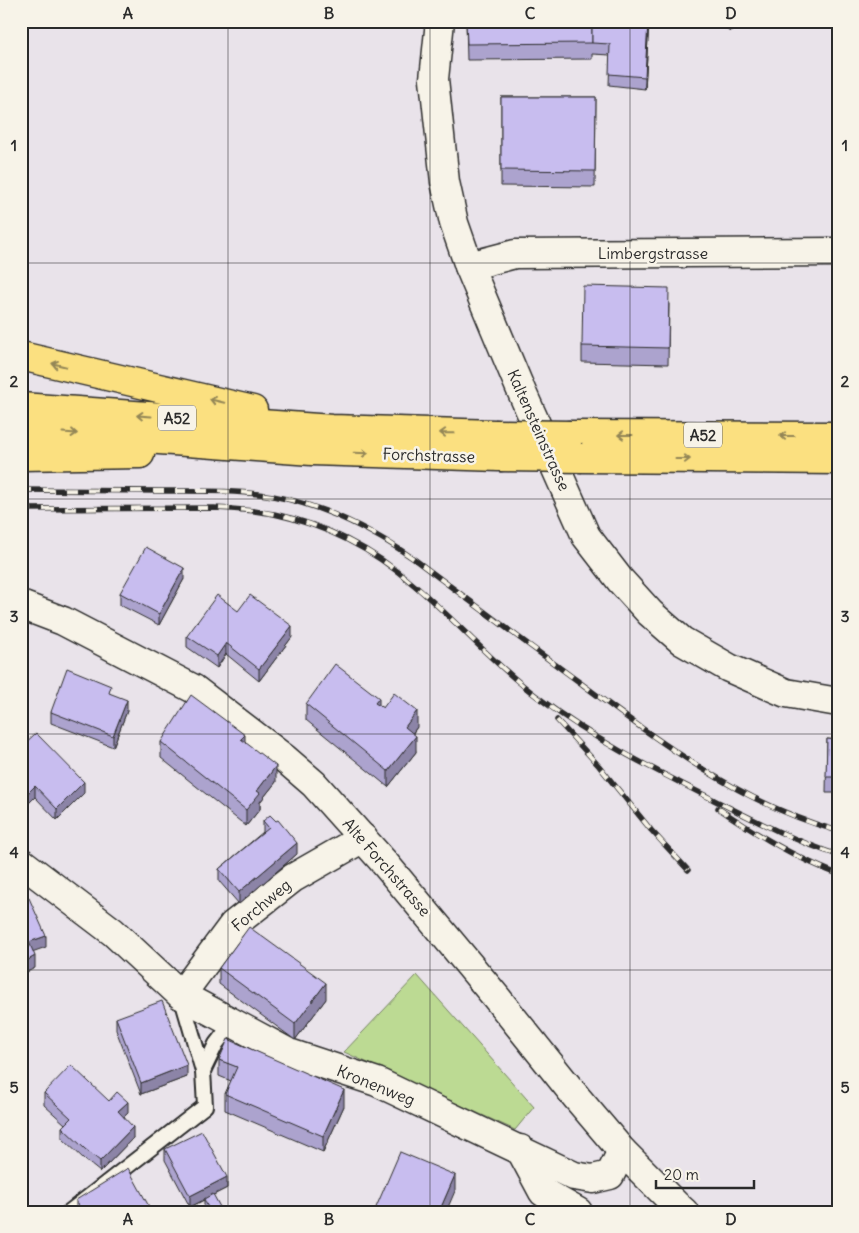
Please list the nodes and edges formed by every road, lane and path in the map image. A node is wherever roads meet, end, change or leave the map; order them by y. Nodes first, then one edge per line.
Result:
1 (440, 21) edge
2 (838, 252) edge
3 (469, 266) junction
4 (21, 356) edge
5 (21, 407) edge
6 (332, 429) junction
7 (21, 430) edge
8 (838, 436) edge
9 (498, 446) junction
10 (576, 446) junction
11 (312, 451) junction
12 (21, 456) edge
13 (838, 460) edge
14 (21, 605) edge
15 (838, 702) edge
16 (363, 838) junction
17 (21, 862) edge
18 (180, 995) junction
19 (232, 1023) junction
20 (203, 1071) junction
21 (520, 1149) junction
22 (622, 1151) junction
23 (68, 1212) edge
24 (578, 1212) edge
25 (684, 1212) edge

1 - 3 street, Kaltensteinstrasse
2 - 3 street, Limbergstrasse
3 - 15 street, Kaltensteinstrasse
6 -> 4 highway
6 -> 5 highway, Forchstrasse / A52
9 -> 6 highway, Forchstrasse / A52
7 -> 11 highway, Forchstrasse / A52
8 -> 10 highway, Forchstrasse / A52
9 - 10 highway, Forchstrasse / A52, bridge
11 -> 9 highway, Forchstrasse / A52
10 -> 13 highway, Forchstrasse / A52
11 - 12 highway
14 - 16 street, Alte Forchstrasse
16 - 18 street, Forchweg
16 - 22 street, Alte Forchstrasse
17 - 18 street, Kronenweg
18 - 19 street, Kronenweg
18 - 20 lane
19 - 20 lane
19 - 21 street, Kronenweg
20 - 23 lane
21 - 22 street, Kronenweg
21 - 24 street
22 - 25 street, Alte Forchstrasse

